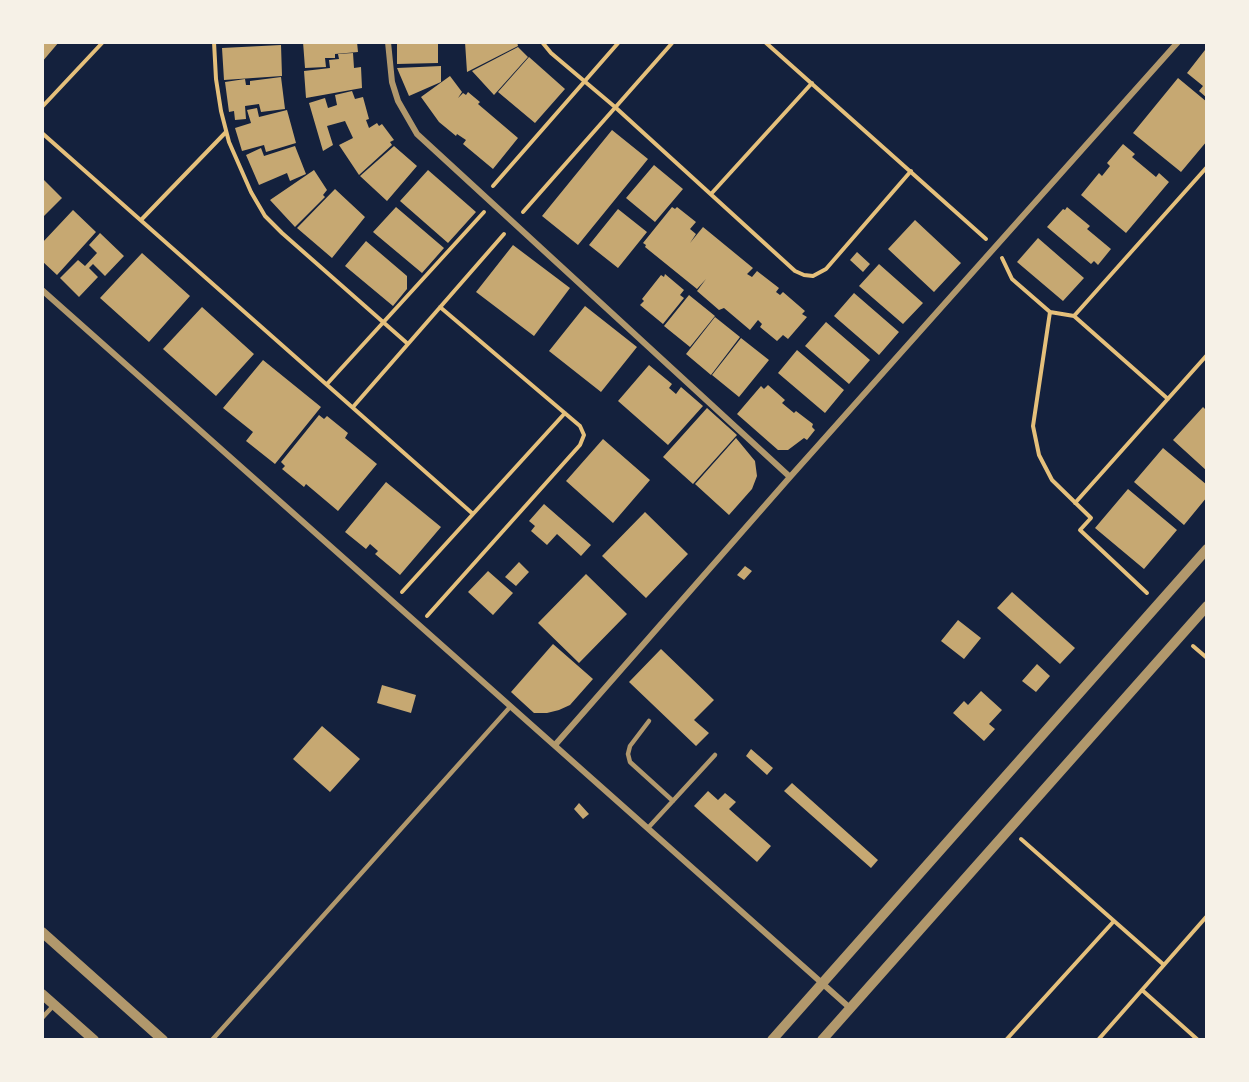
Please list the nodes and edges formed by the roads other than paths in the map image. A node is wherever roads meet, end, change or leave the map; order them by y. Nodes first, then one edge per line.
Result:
1 (388, 42) edge
2 (1178, 42) edge
3 (42, 290) edge
4 (790, 477) junction
5 (1207, 549) edge
6 (1207, 606) edge
7 (510, 707) junction
8 (649, 721) dead end
9 (555, 745) junction
10 (715, 755) dead end
11 (673, 801) junction
12 (648, 828) junction
13 (42, 932) edge
14 (823, 983) junction
15 (42, 994) edge
16 (54, 1005) junction
17 (850, 1008) junction
18 (42, 1018) edge
19 (93, 1040) edge
20 (163, 1040) edge
21 (212, 1040) edge
22 (772, 1040) edge
23 (822, 1040) edge

1 - 4 street
2 - 4 street
3 - 7 street
4 - 9 street
5 - 14 street
6 - 17 street
7 - 9 street
7 - 21 lane
8 - 11 lane
9 - 12 street
10 - 11 lane
11 - 12 lane
12 - 14 street
13 - 20 street
14 - 17 street
14 - 22 street
15 - 16 street
16 - 18 lane
16 - 19 street
17 - 23 street

